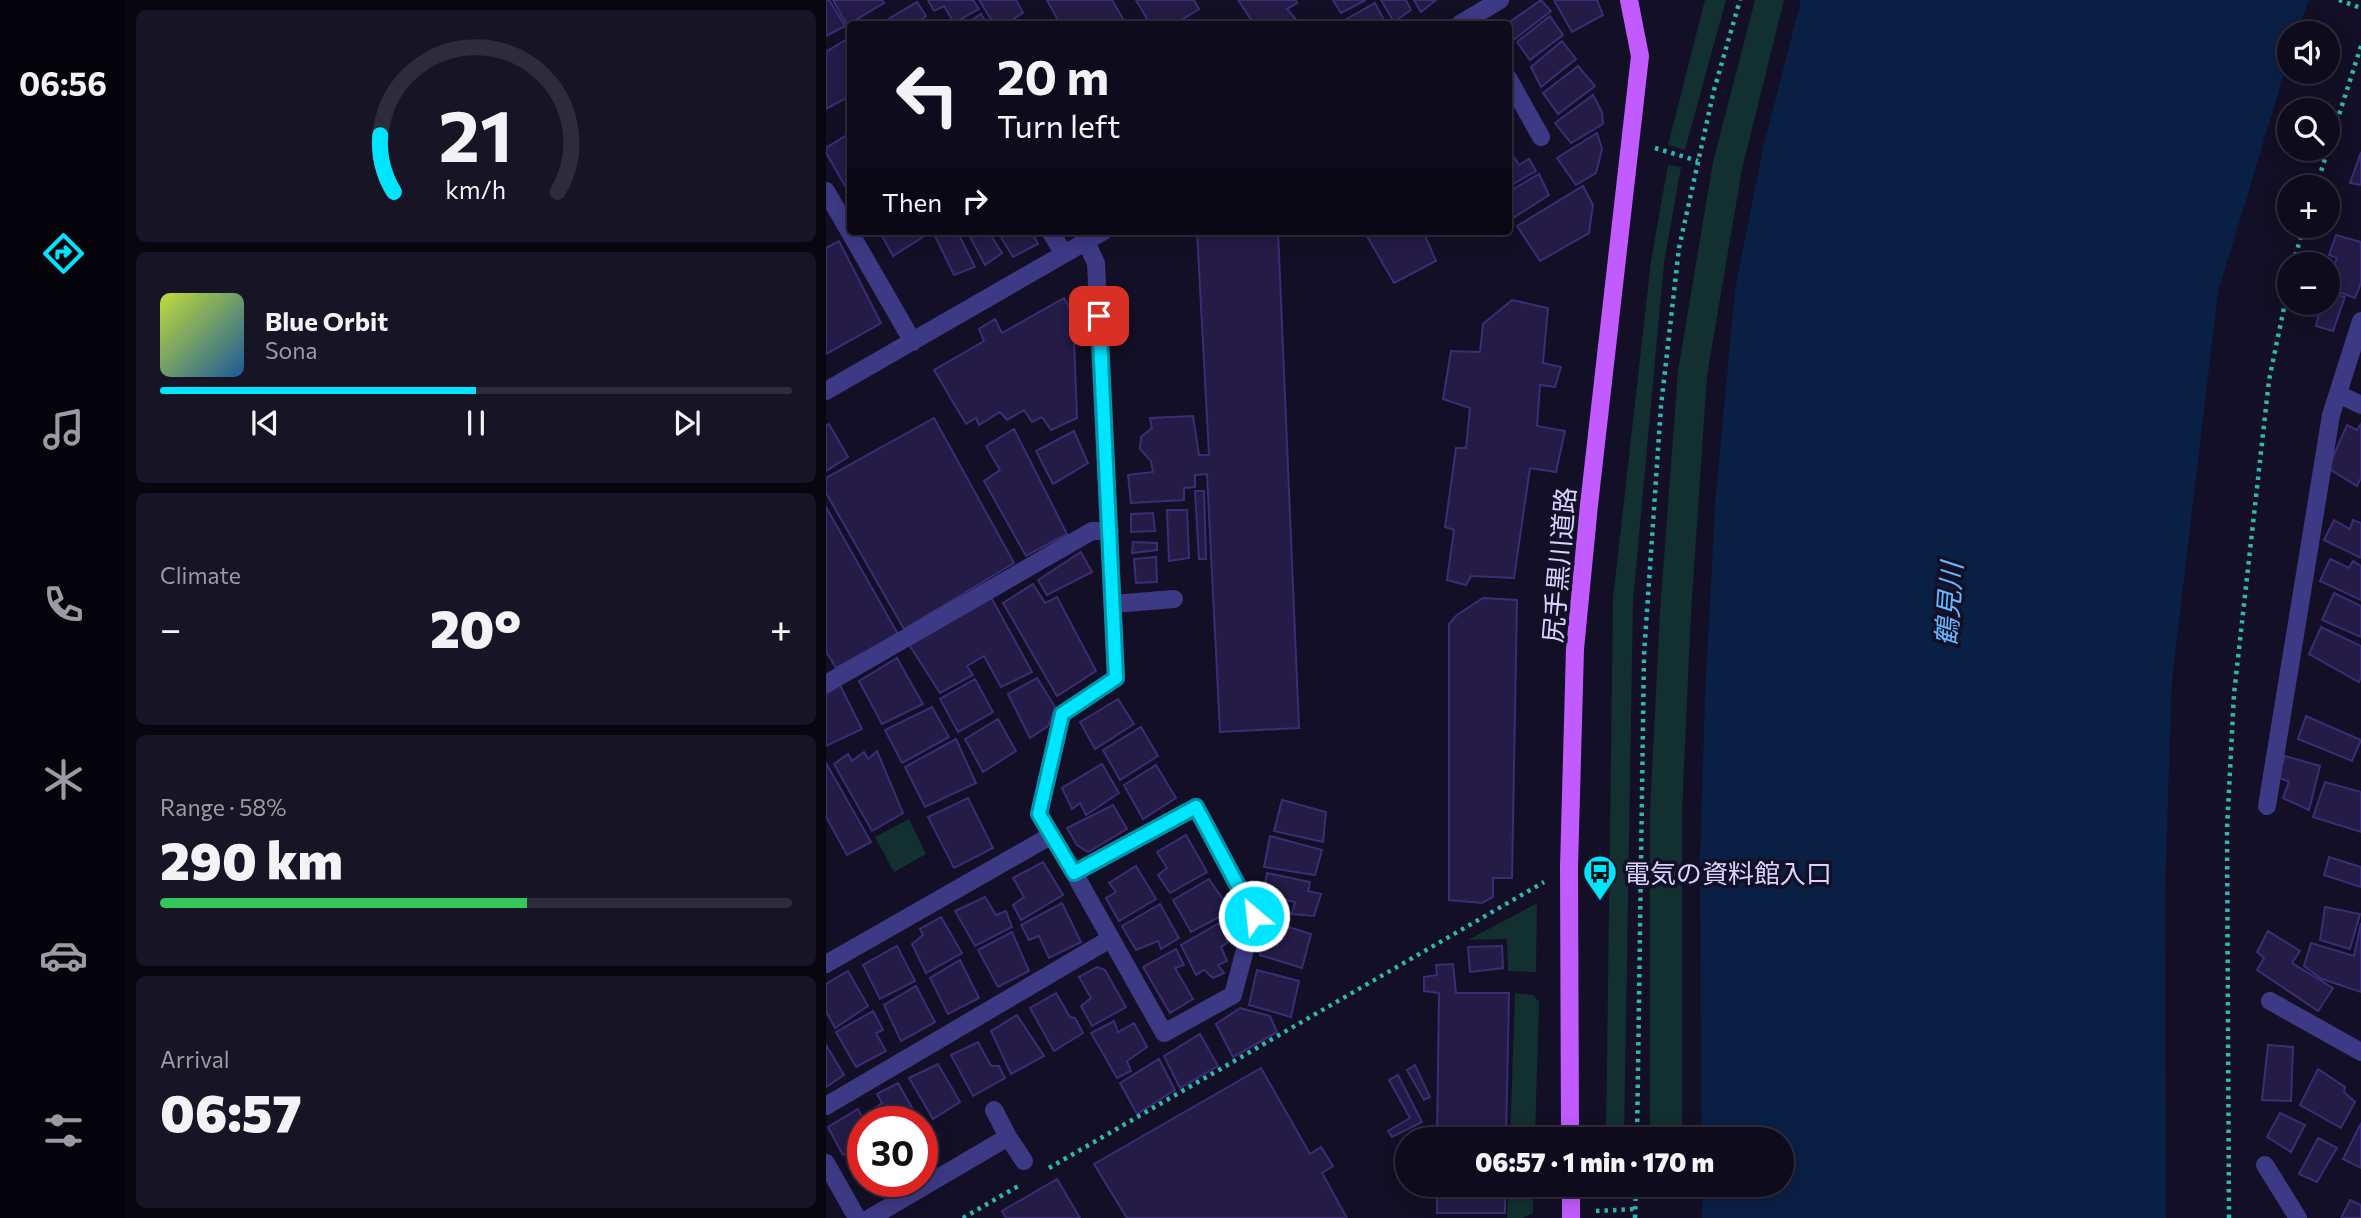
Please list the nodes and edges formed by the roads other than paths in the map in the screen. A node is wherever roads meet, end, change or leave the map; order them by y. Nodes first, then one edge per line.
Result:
1 (1498, 0) edge
2 (1629, 0) edge
3 (1472, 21) edge
4 (1512, 85) edge
5 (1541, 137) dead end
6 (826, 191) edge
7 (847, 227) edge
8 (851, 235) edge
9 (1052, 235) edge
10 (1097, 235) edge
11 (1086, 242) junction
12 (1064, 254) junction
13 (2361, 321) edge
14 (913, 342) junction
15 (826, 391) edge
16 (2338, 394) junction
17 (2361, 405) edge
18 (1110, 531) junction
19 (1174, 599) dead end
20 (1113, 604) junction
21 (826, 684) edge
22 (2267, 806) dead end
23 (1052, 835) junction
24 (1074, 873) junction
25 (1110, 940) junction
26 (826, 964) edge
27 (2270, 1001) dead end
28 (2361, 1052) edge
29 (826, 1106) edge
30 (994, 1110) dead end
31 (1570, 1127) edge
32 (1008, 1137) junction
33 (1024, 1161) dead end
34 (826, 1163) edge
35 (2265, 1165) dead end
36 (1570, 1197) edge
37 (1568, 1216) edge
38 (857, 1218) edge
39 (870, 1218) edge
40 (2298, 1218) edge

1 - 3 street
2 - 31 main road, 尻手黒川道路
4 - 5 street
6 - 7 street
8 - 14 street
9 - 12 street
10 - 11 street
11 - 12 street
11 - 18 street
12 - 14 street
13 - 16 street
14 - 15 street
16 - 17 street
16 - 22 street
18 - 20 street
18 - 21 street
19 - 20 street
20 - 23 street
23 - 24 street
23 - 26 street
24 - 25 street
24 - 25 street
25 - 29 street
27 - 28 street
30 - 32 street
32 - 33 street
32 - 39 street
34 - 38 street
35 - 40 street
36 - 37 main road

